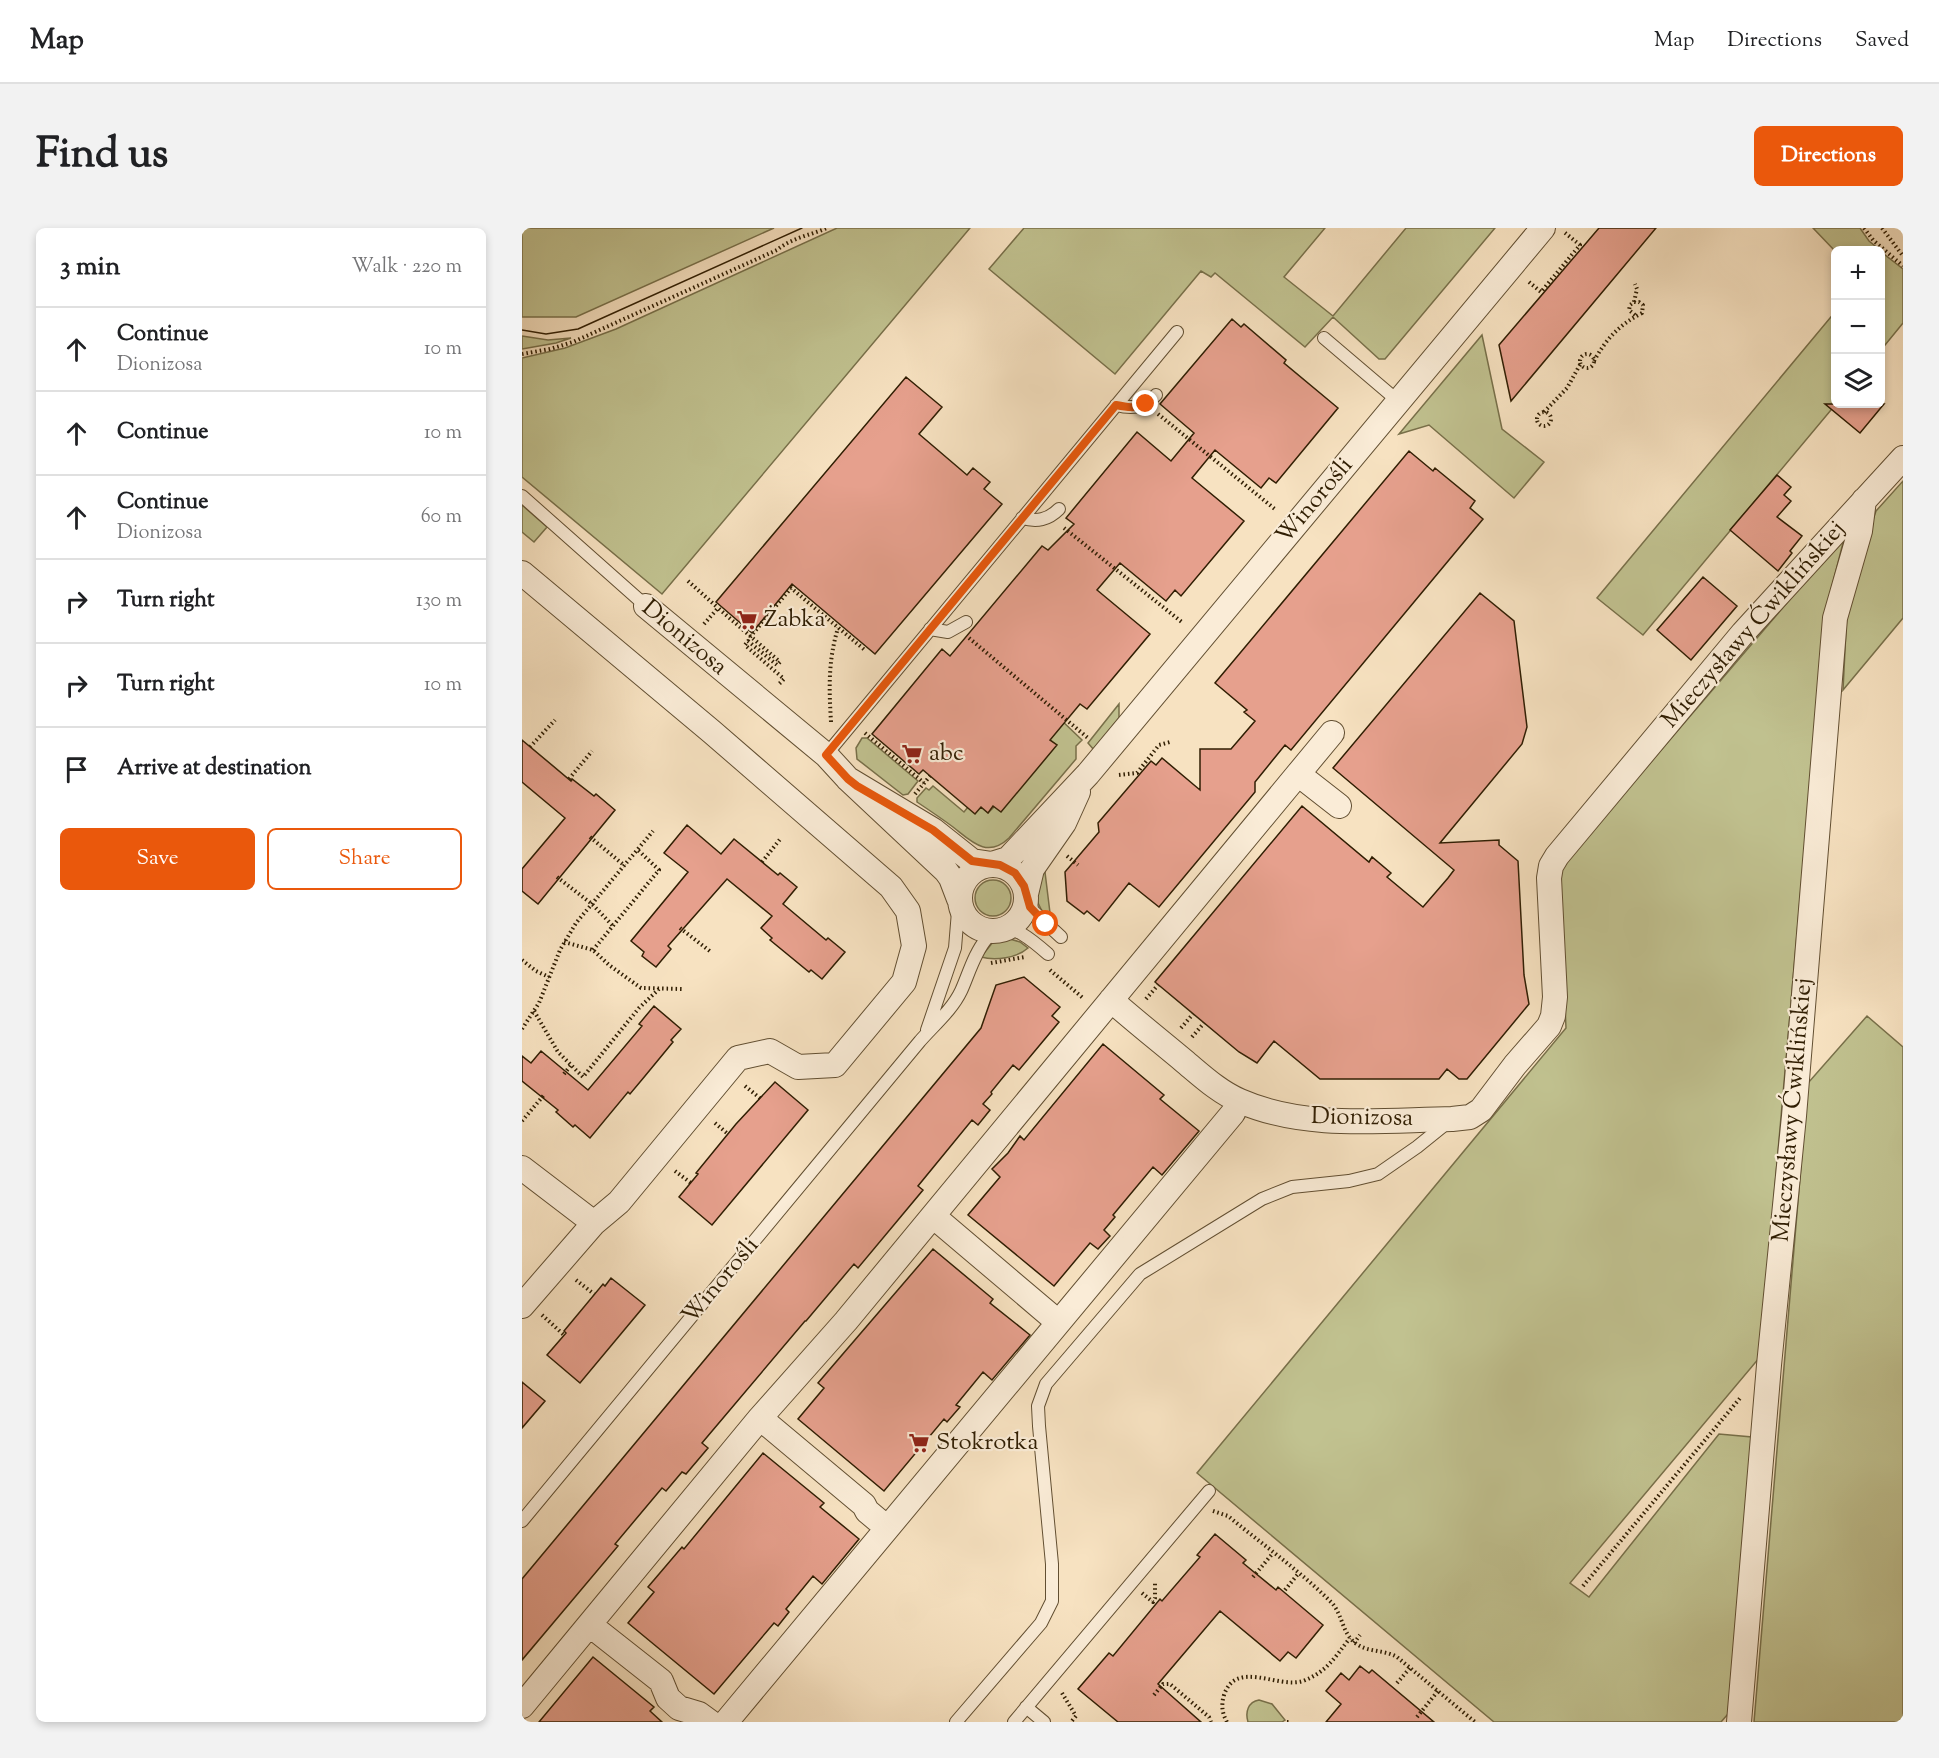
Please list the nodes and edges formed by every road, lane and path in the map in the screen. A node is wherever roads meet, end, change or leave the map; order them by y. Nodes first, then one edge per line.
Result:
1 (827, 228) edge
2 (1864, 228) edge
3 (1882, 228) edge
4 (1553, 230) edge
5 (1903, 256) edge
6 (1903, 266) edge
7 (1524, 278) dead end
8 (1635, 284) dead end
9 (1634, 302) junction
10 (1635, 315) junction
11 (1177, 332) dead end
12 (1324, 338) dead end
13 (522, 354) edge
14 (1594, 361) junction
15 (1581, 363) junction
16 (1156, 395) dead end
17 (1398, 401) junction
18 (1146, 404) junction
19 (1116, 405) junction
20 (1544, 412) dead end
21 (1903, 458) edge
22 (522, 496) edge
23 (1864, 500) junction
24 (1276, 510) dead end
25 (1054, 513) joint
26 (1022, 518) junction
27 (522, 573) edge
28 (688, 581) dead end
29 (646, 606) joint
30 (718, 608) junction
31 (708, 619) dead end
32 (1183, 623) dead end
33 (962, 626) joint
34 (838, 628) junction
35 (930, 629) junction
36 (750, 637) junction
37 (866, 651) dead end
38 (774, 690) dead end
39 (555, 720) dead end
40 (864, 733) dead end
41 (1332, 733) dead end
42 (1088, 738) dead end
43 (1170, 742) dead end
44 (829, 744) junction
45 (530, 747) dead end
46 (592, 751) dead end
47 (1088, 774) junction
48 (1298, 774) junction
49 (930, 776) dead end
50 (569, 779) dead end
51 (848, 779) junction
52 (1115, 779) dead end
53 (924, 783) junction
54 (909, 802) dead end
55 (1339, 806) dead end
56 (653, 831) dead end
57 (590, 837) dead end
58 (782, 838) dead end
59 (1072, 848) dead end
60 (638, 850) junction
61 (1067, 856) dead end
62 (762, 862) dead end
63 (992, 864) junction
64 (625, 866) junction
65 (557, 877) dead end
66 (1026, 894) junction
67 (959, 899) junction
68 (592, 904) junction
69 (613, 926) junction
70 (680, 928) dead end
71 (1001, 930) junction
72 (1061, 937) dead end
73 (564, 942) junction
74 (593, 950) junction
75 (711, 952) dead end
76 (1048, 954) dead end
77 (522, 960) edge
78 (1048, 969) dead end
79 (549, 977) junction
80 (1158, 985) dead end
81 (682, 988) dead end
82 (659, 989) junction
83 (1146, 999) dead end
84 (1106, 1006) junction
85 (534, 1011) junction
86 (1193, 1014) dead end
87 (1204, 1023) dead end
88 (1181, 1028) dead end
89 (522, 1029) edge
90 (1192, 1037) dead end
91 (920, 1041) junction
92 (571, 1065) junction
93 (564, 1074) dead end
94 (738, 1080) dead end
95 (544, 1095) dead end
96 (761, 1099) dead end
97 (1233, 1113) dead end
98 (708, 1117) dead end
99 (1461, 1118) junction
100 (522, 1121) edge
101 (728, 1134) dead end
102 (668, 1165) dead end
103 (522, 1168) edge
104 (691, 1183) dead end
105 (933, 1216) junction
106 (594, 1223) junction
107 (573, 1277) dead end
108 (594, 1294) dead end
109 (531, 1310) edge
110 (1059, 1322) junction
111 (564, 1335) dead end
112 (1769, 1365) junction
113 (760, 1418) junction
114 (1209, 1491) dead end
115 (1207, 1513) dead end
116 (522, 1521) edge
117 (886, 1527) junction
118 (1273, 1553) junction
119 (1298, 1574) junction
120 (1253, 1577) dead end
121 (1583, 1586) dead end
122 (1285, 1590) dead end
123 (1142, 1593) junction
124 (1134, 1601) dead end
125 (590, 1625) junction
126 (1360, 1635) dead end
127 (1350, 1638) junction
128 (1354, 1643) junction
129 (1410, 1668) junction
130 (1397, 1683) dead end
131 (1059, 1689) dead end
132 (1438, 1691) junction
133 (1154, 1695) dead end
134 (1191, 1701) junction
135 (522, 1706) edge
136 (1026, 1707) junction
137 (1185, 1708) dead end
138 (1417, 1717) dead end
139 (710, 1722) edge
140 (726, 1722) edge
141 (956, 1722) edge
142 (1014, 1722) edge
143 (1044, 1722) edge
144 (1071, 1722) edge
145 (1211, 1722) edge
146 (1227, 1722) edge
147 (1475, 1722) edge
148 (1740, 1722) edge

1 - 13 path
2 - 6 path
3 - 5 path
4 - 7 path
4 - 17 street, Winorośli
8 - 9 path
9 - 10 path
9 - 10 path
10 - 14 path
11 - 19 lane
12 - 17 lane
14 - 15 path
14 - 15 path
15 - 20 path
16 - 18 lane
17 - 47 street, Winorośli
18 - 19 lane
18 - 24 path
19 - 26 lane
21 - 23 street, Mieczysławy Ćwiklińskiej
22 - 29 lane, Dionizosa
23 - 99 street, Mieczysławy Ćwiklińskiej
23 - 112 street, Mieczysławy Ćwiklińskiej
25 - 26 lane
25 - 32 path
26 - 35 lane
27 - 106 street
28 - 30 path
29 - 44 street, Dionizosa
30 - 31 path
30 - 36 path
33 - 35 lane
33 - 42 path
34 - 36 path
34 - 37 path
34 - 44 path
35 - 44 lane
36 - 38 path
39 - 45 path
40 - 53 path
41 - 48 street
43 - 52 path
44 - 51 street, Dionizosa
46 - 50 path
47 - 63 street, Winorośli
47 - 66 street, Winorośli
48 - 55 street
48 - 84 street
49 - 53 path
51 - 63 street, Dionizosa
51 - 67 street, Dionizosa
53 - 54 path
56 - 60 path
57 - 64 path
58 - 62 path
59 - 61 path
60 - 64 path
60 - 69 path
63 - 66 street
63 - 67 street
64 - 68 path
65 - 68 path
66 - 71 street
66 - 72 lane
67 - 71 street
67 - 91 lane, Winorośli
68 - 69 path
68 - 73 path
69 - 74 path
70 - 75 path
71 - 76 lane
71 - 91 lane, Winorośli
73 - 74 path
73 - 79 path
74 - 82 path
77 - 79 path
78 - 84 path
79 - 85 path
80 - 83 path
81 - 82 path
82 - 92 path
84 - 99 street, Dionizosa
84 - 105 street
85 - 89 path
85 - 92 path
86 - 88 path
87 - 90 path
91 - 116 lane, Winorośli
92 - 93 path
94 - 96 path
95 - 100 path
97 - 110 street
98 - 101 path
99 - 141 lane
102 - 104 path
103 - 106 street
105 - 110 street
105 - 113 street
106 - 109 street
107 - 108 path
109 - 111 path
110 - 117 street
112 - 121 path
112 - 148 street, Mieczysławy Ćwiklińskiej
113 - 117 street
113 - 125 street
114 - 136 lane
115 - 118 path
117 - 140 street
118 - 119 path
118 - 120 path
119 - 122 path
119 - 127 path
123 - 123 path
123 - 124 path
125 - 135 street
125 - 139 street
126 - 128 path
127 - 128 path
127 - 146 path
128 - 129 path
129 - 130 path
129 - 132 path
131 - 144 path
132 - 138 path
132 - 147 path
133 - 134 path
134 - 137 path
134 - 145 path
136 - 142 lane
136 - 143 lane

